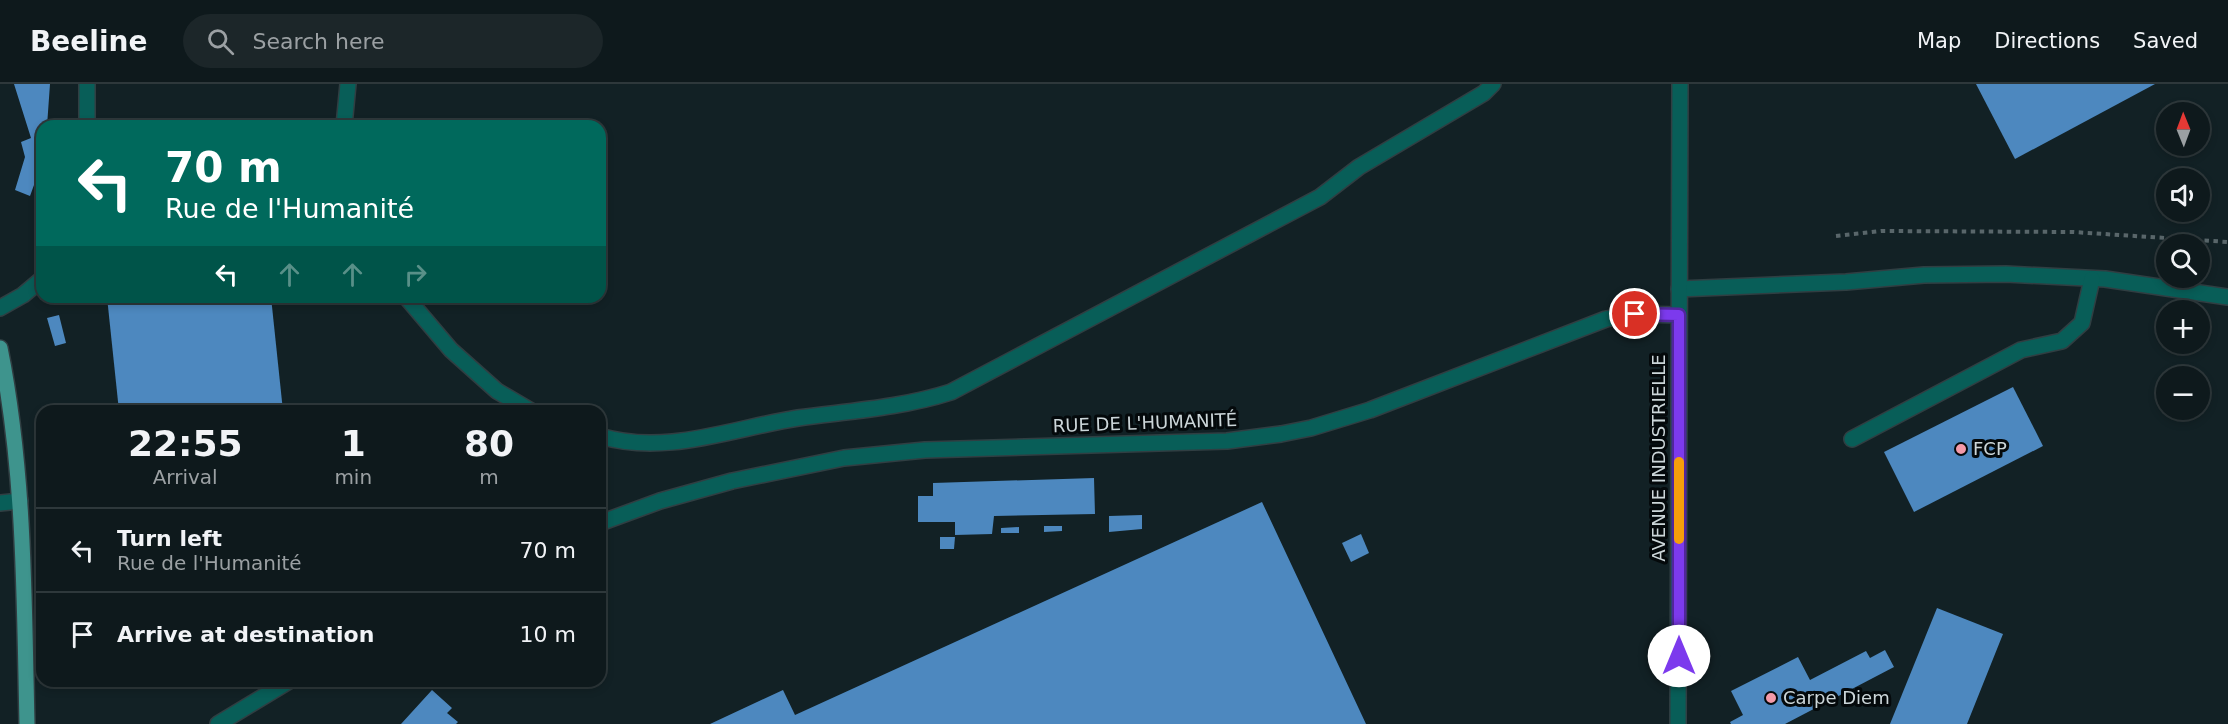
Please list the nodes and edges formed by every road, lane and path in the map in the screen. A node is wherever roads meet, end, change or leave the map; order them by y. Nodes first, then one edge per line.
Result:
1 (87, 84) edge
2 (348, 84) edge
3 (1493, 84) edge
4 (1680, 84) edge
5 (87, 120) edge
6 (345, 120) edge
7 (1836, 236) dead end
8 (2228, 242) edge
9 (2092, 279) junction
10 (36, 284) edge
11 (1679, 290) junction
12 (2228, 297) edge
13 (411, 303) edge
14 (0, 308) edge
15 (1679, 315) junction
16 (0, 348) edge
17 (521, 405) edge
18 (606, 438) edge
19 (1852, 439) dead end
20 (20, 501) junction
21 (0, 503) edge
22 (606, 521) edge
23 (279, 687) edge
24 (27, 724) edge
25 (218, 724) edge
26 (1678, 724) edge

1 - 5 street
2 - 6 street
3 - 18 street
4 - 11 street, AVENUE INDUSTRIELLE
7 - 8 path
9 - 11 street
9 - 12 street
9 - 19 street
10 - 14 street
11 - 15 street, AVENUE INDUSTRIELLE
13 - 17 street
15 - 22 street, RUE DE L'HUMANITÉ
15 - 26 street, AVENUE INDUSTRIELLE
16 - 20 main road
20 - 21 street
20 - 24 main road
23 - 25 street

